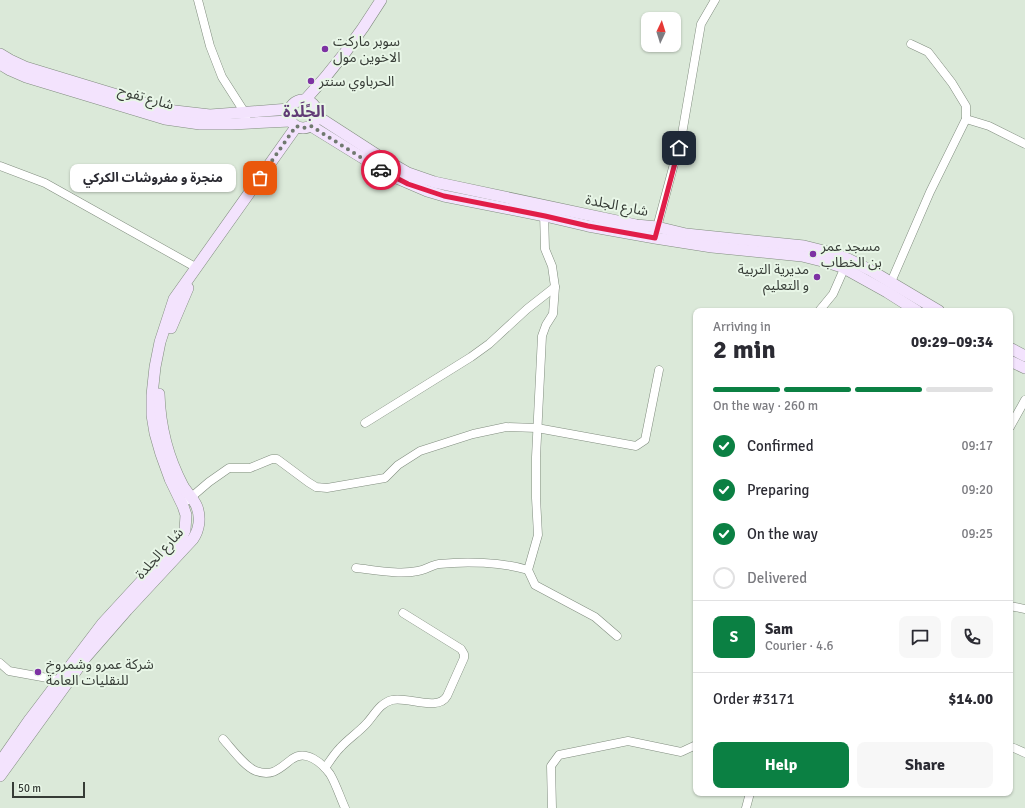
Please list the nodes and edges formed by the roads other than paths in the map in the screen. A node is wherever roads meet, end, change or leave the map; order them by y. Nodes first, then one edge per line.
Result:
1 (198, 0) edge
2 (381, 0) edge
3 (715, 0) edge
4 (911, 44) dead end
5 (0, 54) edge
6 (0, 64) edge
7 (328, 75) junction
8 (306, 100) junction
9 (289, 109) junction
10 (315, 116) junction
11 (246, 118) junction
12 (966, 119) junction
13 (293, 124) junction
14 (1025, 144) edge
15 (0, 166) edge
16 (544, 211) junction
17 (656, 233) junction
18 (197, 268) junction
19 (844, 269) junction
20 (891, 282) junction
21 (555, 287) junction
22 (821, 308) edge
23 (912, 308) edge
24 (934, 308) edge
25 (1013, 349) edge
26 (1025, 355) edge
27 (1013, 362) edge
28 (1025, 368) edge
29 (659, 370) dead end
30 (1025, 400) edge
31 (1013, 422) edge
32 (366, 423) dead end
33 (537, 428) junction
34 (187, 501) junction
35 (356, 568) dead end
36 (528, 570) junction
37 (1013, 607) edge
38 (1025, 609) edge
39 (403, 613) dead end
40 (617, 636) dead end
41 (0, 663) edge
42 (64, 681) junction
43 (223, 739) dead end
44 (693, 746) edge
45 (1014, 748) dead end
46 (1025, 753) edge
47 (0, 762) edge
48 (325, 768) junction
49 (0, 776) edge
50 (749, 796) edge
51 (345, 808) edge
52 (552, 808) edge
53 (746, 808) edge

1 - 11 street
2 - 7 street
3 - 17 street
4 - 12 street
5 - 11 street
6 - 11 street, شارع تفوح
7 - 8 street
7 - 10 street
8 - 9 street
8 - 10 street
9 - 11 street
9 - 13 street
10 - 13 street
10 - 16 street, شارع الجلدة
11 - 13 street, شارع تفوح
12 - 14 street
12 - 20 street
13 - 18 street, شارع الجلدة
15 - 18 street
16 - 17 street, شارع الجلدة
16 - 21 street
17 - 19 street, شارع الجلدة
17 - 20 street, شارع الجلدة
18 - 34 street, شارع الجلدة
19 - 22 street
19 - 23 street, شارع الجلدة
20 - 24 street, شارع الجلدة
21 - 32 street
21 - 33 street
25 - 26 street
27 - 28 street
29 - 33 street
30 - 31 street
33 - 34 street
33 - 36 street
34 - 42 street, شارع الجلدة
35 - 36 street
36 - 40 street
37 - 38 street
39 - 48 street
41 - 42 street
42 - 47 street, شارع الجلدة
42 - 49 street, شارع الجلدة
43 - 48 street
44 - 52 street
45 - 46 street
48 - 51 street
50 - 53 street

